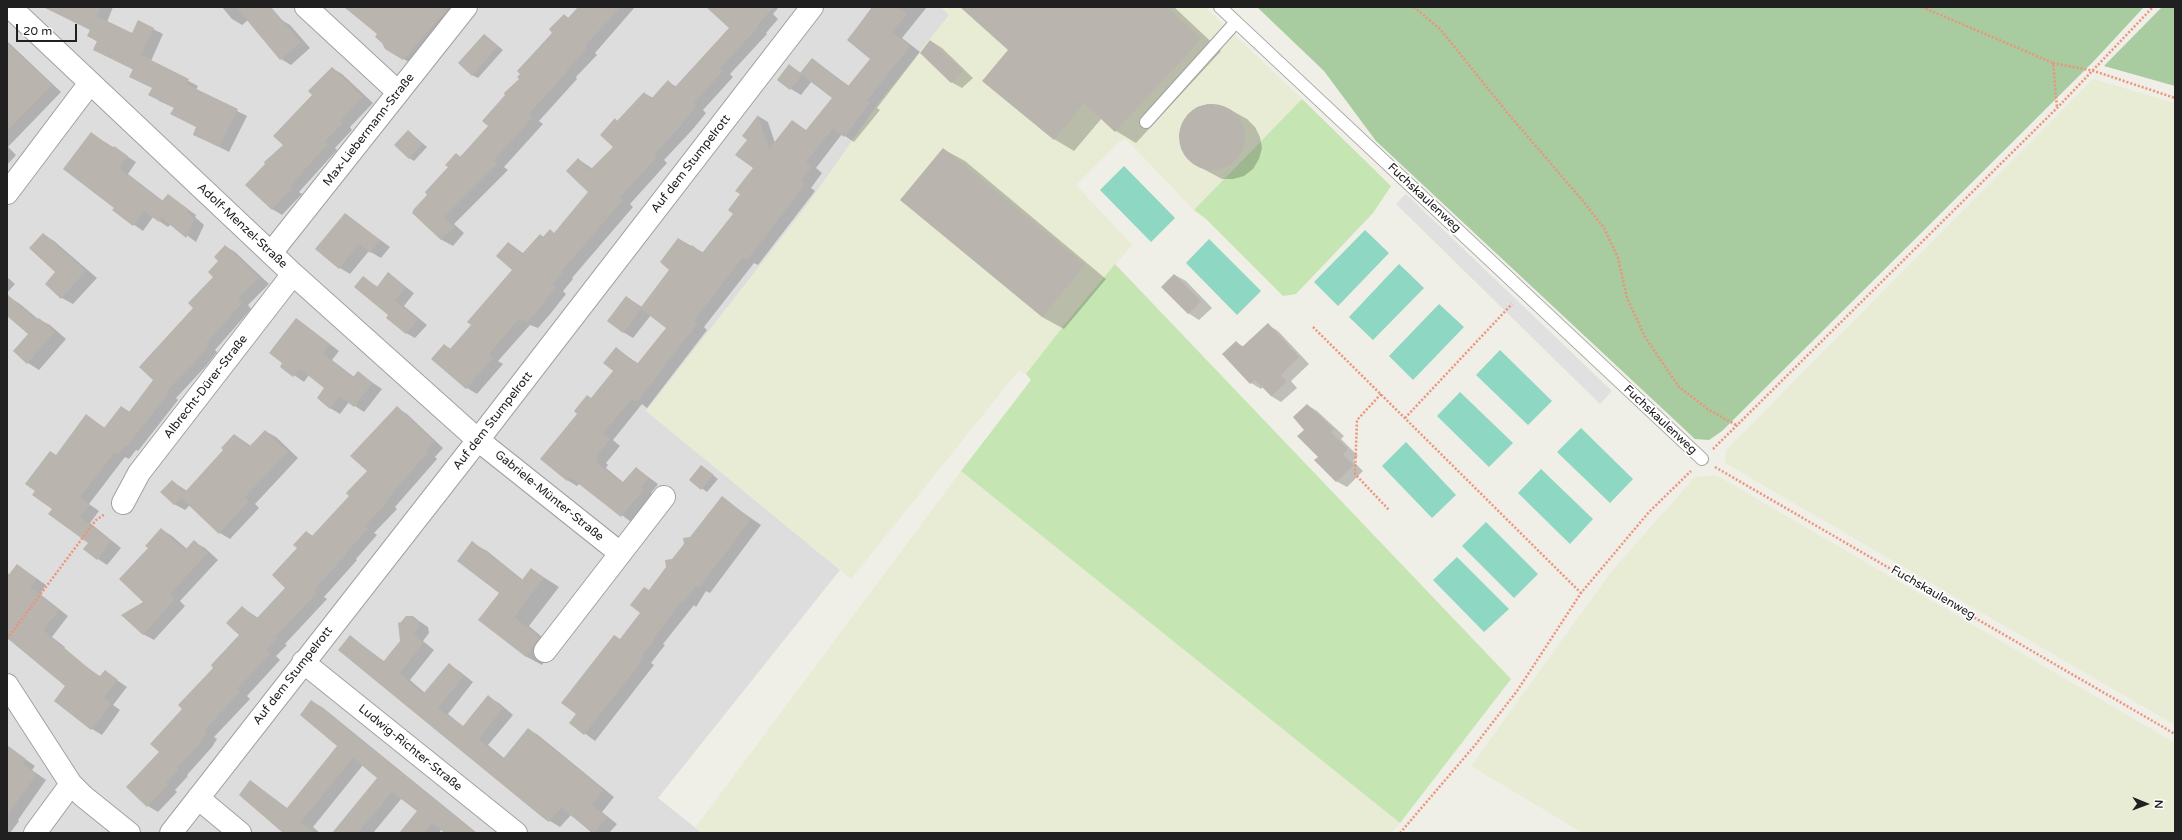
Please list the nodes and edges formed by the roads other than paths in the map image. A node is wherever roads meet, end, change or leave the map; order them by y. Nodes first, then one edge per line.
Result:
1 (10, 7) edge
2 (306, 7) edge
3 (466, 7) edge
4 (812, 7) edge
5 (1220, 7) edge
6 (1236, 22) junction
7 (90, 83) junction
8 (398, 92) junction
9 (1146, 122) dead end
10 (7, 193) edge
11 (271, 253) junction
12 (293, 274) junction
13 (478, 440) junction
14 (1702, 460) road end
15 (664, 497) dead end
16 (123, 503) road end
17 (620, 553) junction
18 (545, 651) dead end
19 (304, 662) junction
20 (7, 686) edge
21 (71, 784) junction
22 (198, 798) junction
23 (35, 833) edge
24 (129, 833) edge
25 (171, 833) edge
26 (240, 833) edge
27 (516, 833) edge

1 - 7 street, Adolf-Menzel-Straße
2 - 8 street
3 - 8 street, Max-Liebermann-Straße
4 - 13 street, Auf dem Stumpelrott
5 - 6 lane, Fuchskaulenweg
6 - 9 lane
6 - 14 lane, Fuchskaulenweg
7 - 10 street
7 - 11 street, Adolf-Menzel-Straße
8 - 11 street, Max-Liebermann-Straße
11 - 12 street, Adolf-Menzel-Straße
12 - 13 street, Adolf-Menzel-Straße
12 - 16 street, Albrecht-Dürer-Straße
13 - 17 street, Gabriele-Münter-Straße
13 - 19 street, Auf dem Stumpelrott
15 - 17 street
17 - 18 street
19 - 22 street, Auf dem Stumpelrott
19 - 27 street, Ludwig-Richter-Straße
20 - 21 street
21 - 23 street
21 - 24 street
22 - 25 street, Auf dem Stumpelrott
22 - 26 street

